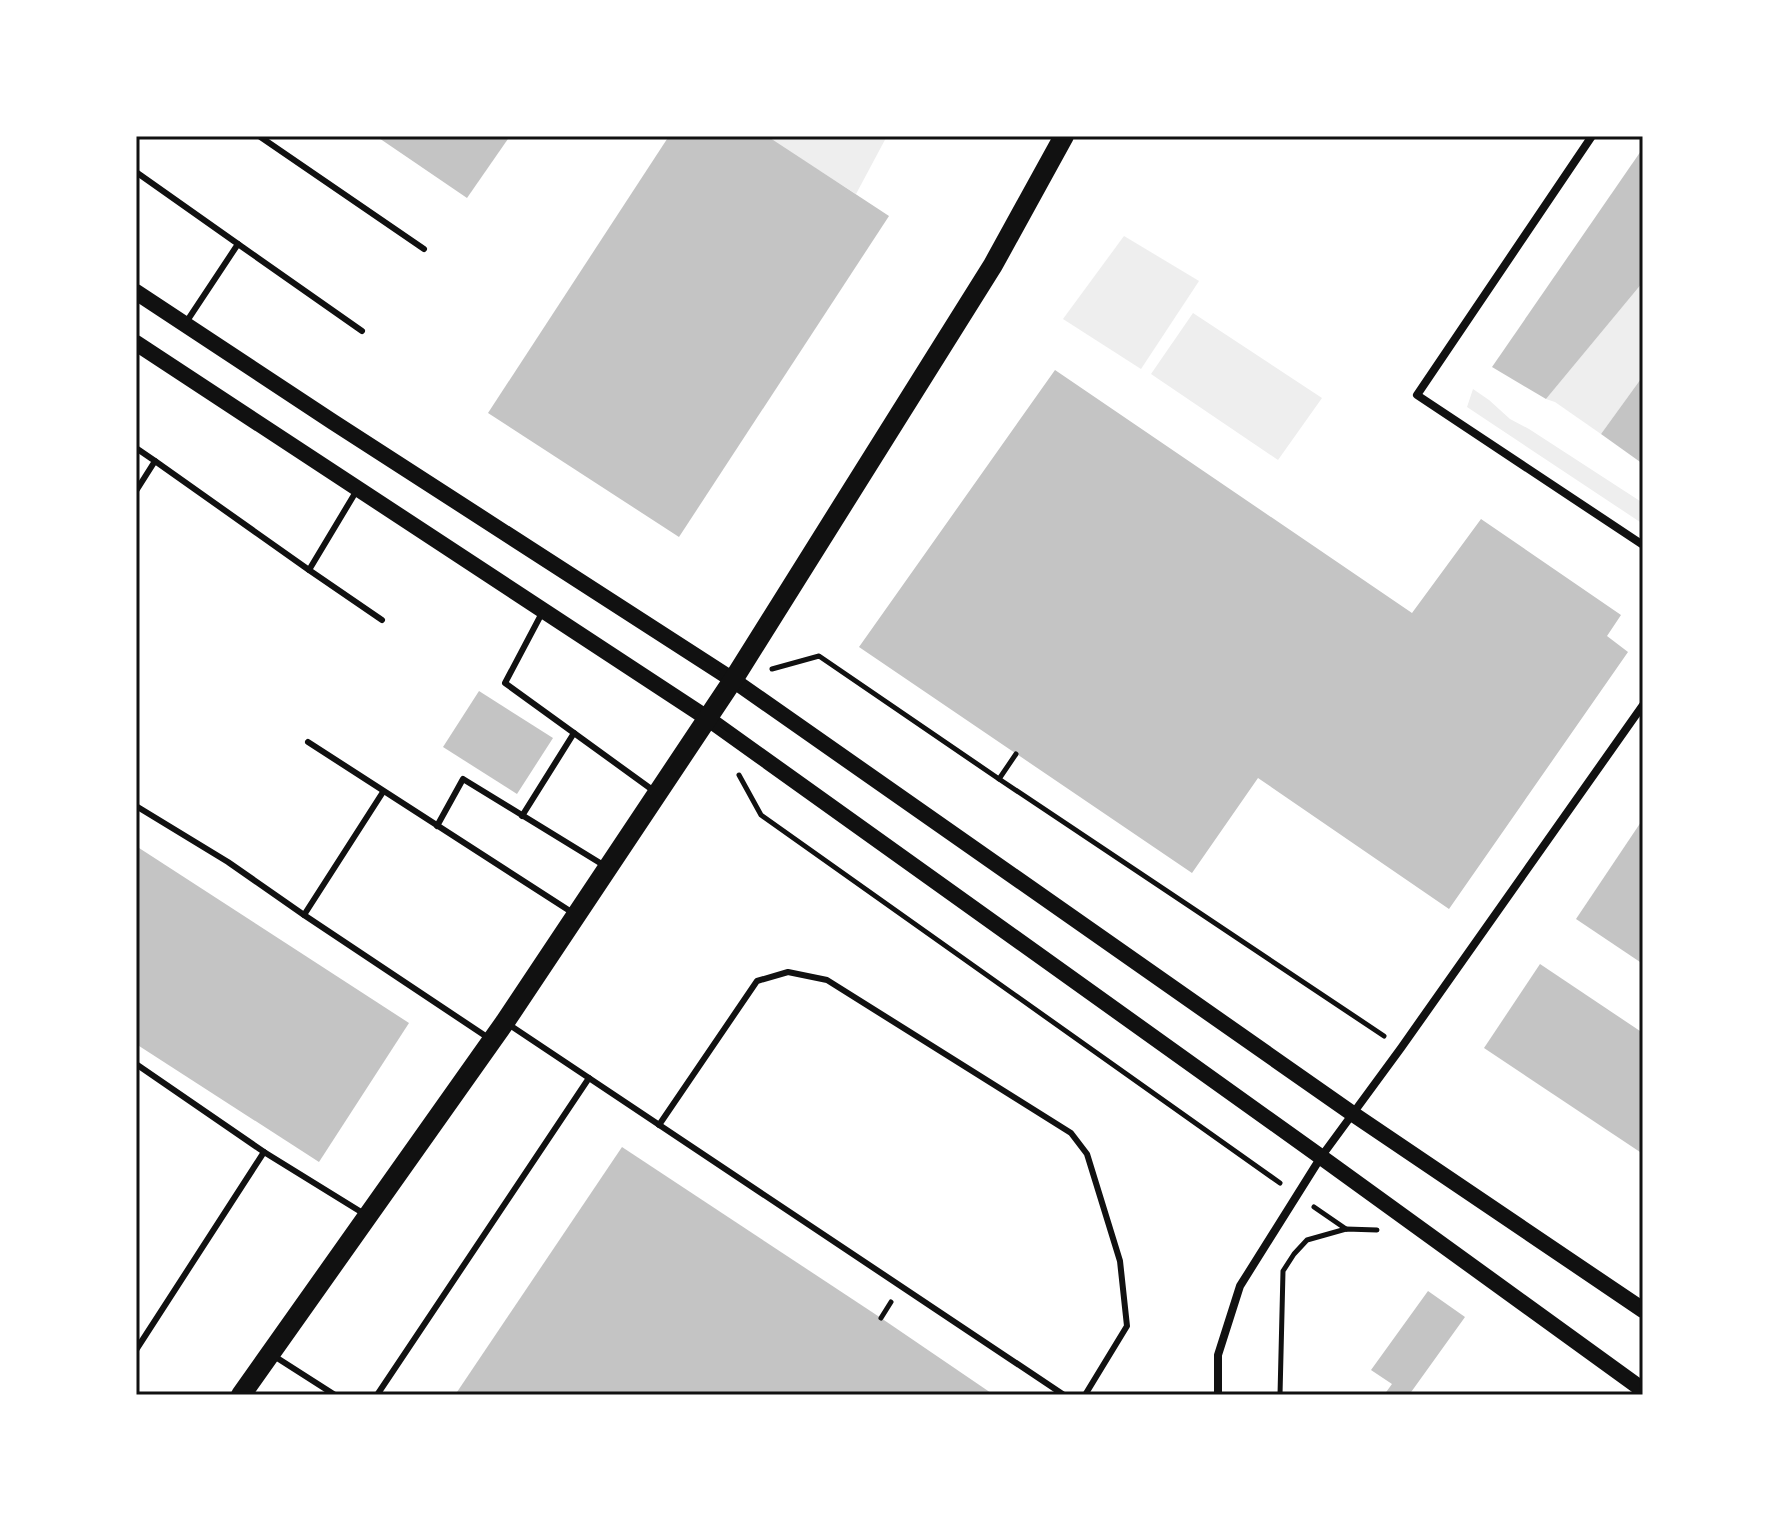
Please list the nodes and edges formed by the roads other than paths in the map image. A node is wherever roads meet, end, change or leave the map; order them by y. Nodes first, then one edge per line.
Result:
1 (259, 136) edge
2 (1064, 136) edge
3 (1592, 136) edge
4 (136, 172) edge
5 (238, 244) junction
6 (424, 249) dead end
7 (136, 292) edge
8 (185, 324) junction
9 (362, 331) dead end
10 (136, 343) edge
11 (136, 448) edge
12 (155, 461) junction
13 (358, 489) junction
14 (136, 491) edge
15 (1643, 545) edge
16 (309, 570) junction
17 (544, 610) junction
18 (382, 620) dead end
19 (733, 680) junction
20 (1643, 705) edge
21 (707, 718) junction
22 (574, 733) junction
23 (308, 742) dead end
24 (383, 792) junction
25 (657, 793) junction
26 (136, 806) edge
27 (522, 816) junction
28 (437, 826) junction
29 (607, 868) junction
30 (304, 915) junction
31 (576, 915) junction
32 (505, 1022) junction
33 (492, 1040) junction
34 (136, 1064) edge
35 (589, 1078) junction
36 (1353, 1114) junction
37 (659, 1125) junction
38 (264, 1152) junction
39 (1321, 1157) junction
40 (367, 1216) junction
41 (1643, 1310) edge
42 (136, 1350) edge
43 (270, 1353) junction
44 (1050, 1386) junction
45 (1643, 1390) edge
46 (241, 1395) edge
47 (335, 1395) edge
48 (377, 1395) edge
49 (1045, 1395) edge
50 (1064, 1395) edge
51 (1085, 1395) edge
52 (1218, 1395) edge

1 - 6 lane
2 - 19 main road
3 - 15 street
4 - 5 lane
5 - 8 lane
5 - 9 lane
7 - 8 main road
8 - 19 main road
10 - 13 main road
11 - 12 lane
12 - 14 lane
12 - 16 lane
13 - 16 lane
13 - 17 main road
16 - 18 lane
17 - 21 main road
17 - 22 lane
19 - 21 main road
19 - 36 main road
20 - 36 street
21 - 25 main road
21 - 39 main road
22 - 25 lane
22 - 27 lane
23 - 24 lane
24 - 28 lane
24 - 30 lane
25 - 29 main road
26 - 30 lane
27 - 28 lane
27 - 29 lane
28 - 31 lane
29 - 31 main road
30 - 33 lane
31 - 32 main road
32 - 33 main road
32 - 35 lane
33 - 40 main road
34 - 38 lane
35 - 37 lane
35 - 48 lane
36 - 39 street
36 - 41 main road
37 - 44 lane
37 - 51 lane
38 - 40 lane
38 - 42 lane
39 - 45 main road
39 - 52 street
40 - 43 main road
43 - 46 main road
43 - 47 lane
44 - 49 lane
44 - 50 lane

